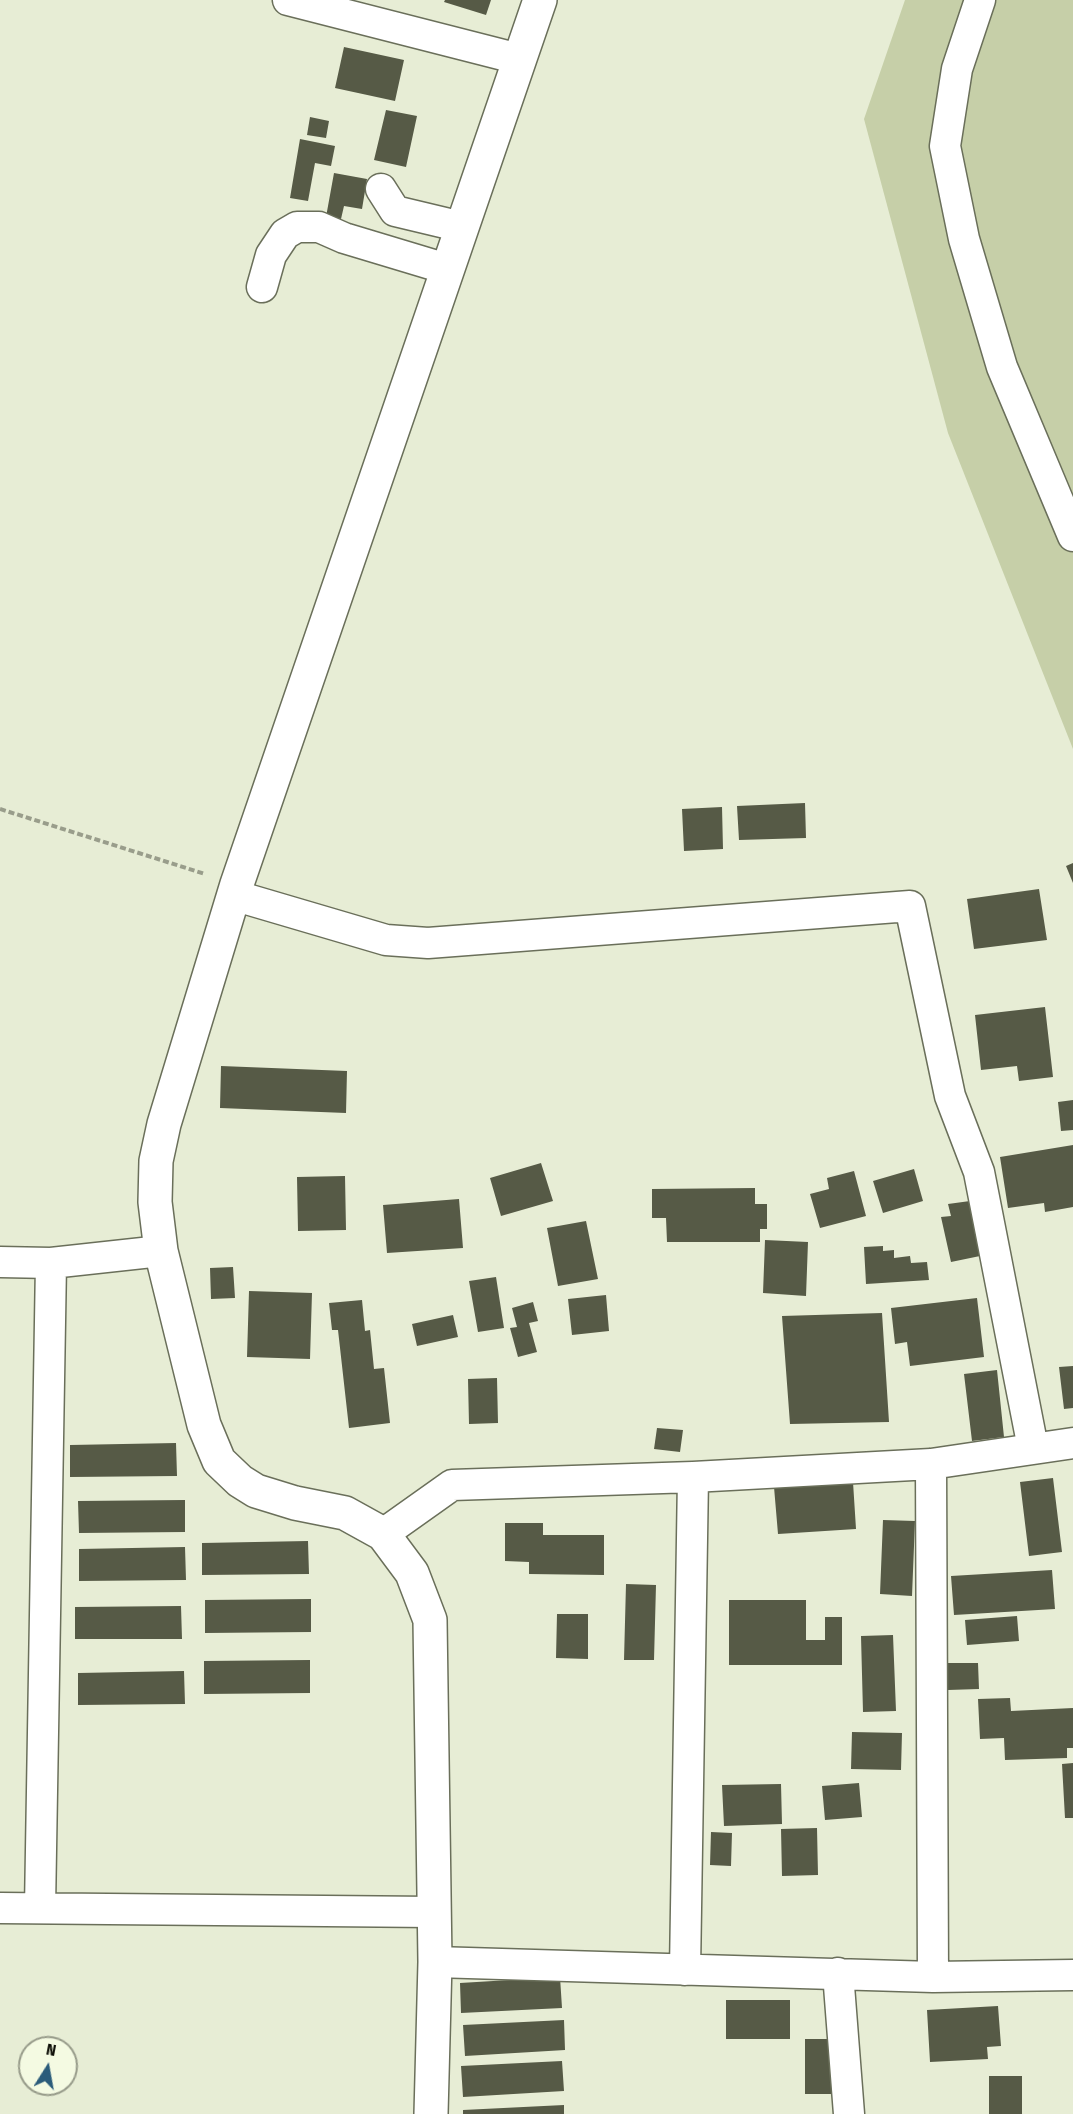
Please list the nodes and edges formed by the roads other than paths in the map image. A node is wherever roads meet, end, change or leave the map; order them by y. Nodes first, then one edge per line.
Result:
1 (288, 0) edge
2 (540, 0) edge
3 (981, 0) edge
4 (519, 59) junction
5 (381, 189) dead end
6 (462, 227) junction
7 (447, 269) junction
8 (262, 287) dead end
9 (1073, 536) edge
10 (235, 889) junction
11 (161, 1251) junction
12 (0, 1262) edge
13 (51, 1263) junction
14 (1073, 1443) edge
15 (1033, 1448) junction
16 (932, 1464) junction
17 (693, 1477) junction
18 (383, 1534) junction
19 (0, 1908) edge
20 (40, 1908) junction
21 (433, 1912) junction
22 (435, 1962) junction
23 (685, 1970) junction
24 (838, 1973) junction
25 (1073, 1976) edge
26 (933, 1977) junction
27 (431, 2114) edge
28 (849, 2114) edge

1 - 4 street
2 - 4 street
3 - 9 street
4 - 6 street
5 - 6 street
6 - 7 street
7 - 8 street
7 - 10 street
10 - 11 street
10 - 15 street
11 - 13 street
11 - 18 street
12 - 13 street
13 - 20 street
14 - 15 street
15 - 16 street
16 - 17 street
16 - 26 street
17 - 18 street
17 - 23 street
18 - 21 street
19 - 20 street
20 - 21 street
21 - 22 street
22 - 23 street
22 - 27 street
23 - 24 street
24 - 26 street
24 - 28 street
25 - 26 street

